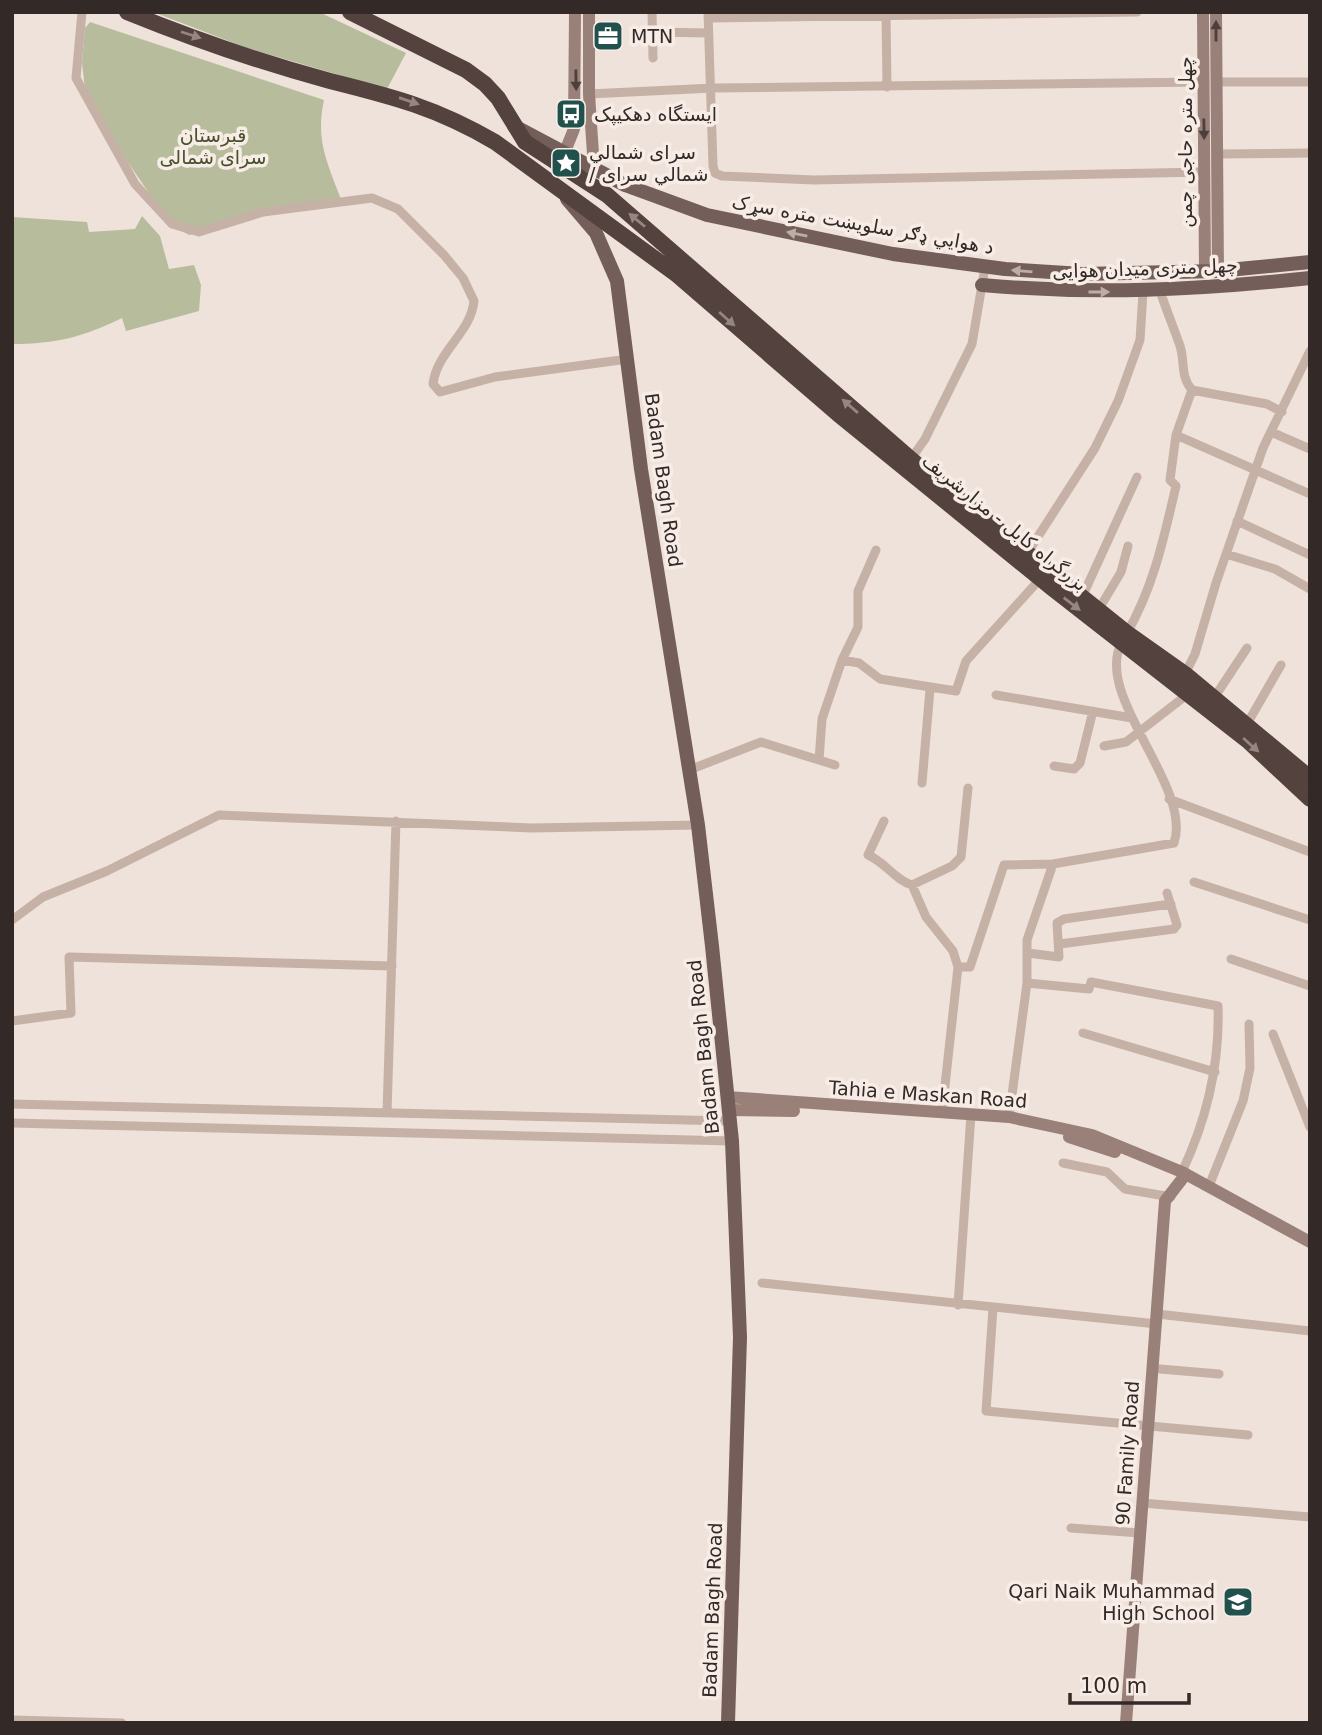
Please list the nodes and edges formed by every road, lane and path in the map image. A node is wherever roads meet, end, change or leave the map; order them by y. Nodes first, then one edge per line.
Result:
1 (82, 12) edge
2 (127, 12) edge
3 (350, 12) edge
4 (575, 12) edge
5 (589, 12) edge
6 (652, 12) edge
7 (1138, 12) edge
8 (1203, 12) edge
9 (1216, 12) edge
10 (886, 13) edge
11 (708, 15) edge
12 (653, 33) junction
13 (708, 33) junction
14 (653, 58) dead end
15 (1210, 82) junction
16 (1310, 82) edge
17 (887, 87) junction
18 (713, 88) junction
19 (589, 94) junction
20 (513, 125) junction
21 (1310, 153) edge
22 (564, 154) junction
23 (1217, 154) junction
24 (594, 169) junction
25 (1204, 172) junction
26 (562, 192) junction
27 (1310, 262) edge
28 (985, 267) junction
29 (682, 269) junction
30 (1212, 271) junction
31 (1310, 278) edge
32 (982, 285) junction
33 (1160, 291) junction
34 (1143, 292) junction
35 (1310, 351) edge
36 (629, 366) junction
37 (1192, 390) junction
38 (1282, 412) junction
39 (1271, 432) junction
40 (1176, 435) junction
41 (1310, 449) edge
42 (911, 459) junction
43 (1255, 469) junction
44 (1137, 477) dead end
45 (1310, 494) edge
46 (1237, 521) junction
47 (1129, 547) dead end
48 (876, 550) dead end
49 (1028, 552) junction
50 (1226, 554) junction
51 (1310, 555) edge
52 (1040, 579) junction
53 (1310, 589) edge
54 (1083, 596) junction
55 (1099, 609) junction
56 (1125, 637) junction
57 (1247, 648) dead end
58 (842, 660) junction
59 (1281, 665) dead end
60 (1185, 674) junction
61 (930, 689) junction
62 (1188, 694) junction
63 (996, 695) dead end
64 (1214, 698) junction
65 (1093, 711) junction
66 (1132, 718) junction
67 (1247, 724) junction
68 (1141, 732) junction
69 (1104, 746) dead end
70 (819, 760) junction
71 (835, 765) dead end
72 (1054, 765) dead end
73 (689, 770) junction
74 (1310, 778) edge
75 (922, 783) dead end
76 (968, 788) dead end
77 (1169, 799) junction
78 (1310, 799) edge
79 (396, 821) junction
80 (884, 821) dead end
81 (698, 825) junction
82 (1310, 852) edge
83 (1053, 864) junction
84 (1194, 882) dead end
85 (912, 885) junction
86 (1167, 893) dead end
87 (1171, 904) junction
88 (12, 920) edge
89 (1310, 920) edge
90 (1060, 944) junction
91 (1027, 953) junction
92 (1230, 959) dead end
93 (392, 966) junction
94 (958, 967) junction
95 (1027, 983) junction
96 (1310, 986) edge
97 (12, 1021) edge
98 (1249, 1024) dead end
99 (1083, 1033) dead end
100 (1273, 1034) dead end
101 (1215, 1072) junction
102 (12, 1104) edge
103 (728, 1109) junction
104 (387, 1112) junction
105 (942, 1112) junction
106 (1009, 1117) junction
107 (971, 1118) junction
108 (12, 1123) edge
109 (1310, 1127) edge
110 (732, 1142) junction
111 (1063, 1163) dead end
112 (1178, 1184) junction
113 (1209, 1186) junction
114 (1310, 1242) edge
115 (1310, 1251) edge
116 (762, 1283) dead end
117 (958, 1305) junction
118 (993, 1308) junction
119 (1159, 1318) junction
120 (1310, 1331) edge
121 (1160, 1369) junction
122 (1219, 1374) dead end
123 (1153, 1426) junction
124 (1248, 1435) dead end
125 (1146, 1503) junction
126 (1310, 1517) edge
127 (1071, 1528) dead end
128 (1140, 1533) junction
129 (12, 1720) edge
130 (122, 1723) edge
131 (728, 1723) edge
132 (1126, 1723) edge
133 (1133, 1723) edge

1 - 36 street
2 -> 26 highway
3 - 20 highway
4 -> 22 main road
5 - 19 main road
6 - 12 street
7 - 10 street
8 - 15 main road, چهل متره حاجی چمن
15 -> 9 main road, چهل متره حاجی چمن
10 - 11 street
10 - 17 street
11 - 13 street
12 - 13 street
12 - 14 street
13 - 18 street
15 - 16 street
15 - 17 street
15 - 23 main road, چهل متره حاجی چمن
15 -> 25 main road, چهل متره حاجی چمن
17 - 18 street
18 - 19 street
18 - 25 street
19 - 24 main road
20 - 22 main road, د هوايي ډګر سلویښت متره سړک
29 -> 20 highway
21 - 23 street
22 - 24 main road, د هوايي ډګر سلویښت متره سړک
23 - 30 main road, چهل متره حاجی چمن
28 -> 24 main road, د هوايي ډګر سلویښت متره سړک
25 - 30 main road, چهل متره حاجی چمن
26 - 29 highway
26 - 36 main road, Badam Bagh Road
27 - 30 main road, د هوايي ډګر سلویښت متره سړک
30 -> 28 main road, د هوايي ډګر سلویښت متره سړک
28 - 32 street
42 -> 29 highway, بزرگراه کابل - مزارشریف
29 -> 52 highway, بزرگراه کابل - مزارشریف
31 - 33 main road, چهل متری میدان هوایی
32 -> 34 main road, چهل متری میدان هوایی
32 - 42 street
33 - 34 main road, چهل متری میدان هوایی
33 - 37 street
34 - 49 street
35 - 38 street
36 - 73 main road, Badam Bagh Road
37 - 38 street
37 - 40 street
38 - 39 street
39 - 41 street
39 - 43 street
40 - 43 street
40 - 56 street
42 - 49 highway, بزرگراه کابل - مزارشریف
43 - 45 street
43 - 46 street
44 - 54 street
46 - 50 street
46 - 51 street
47 - 55 street
48 - 58 street
49 - 54 highway, بزرگراه کابل - مزارشریف
50 - 53 street
50 - 60 street
52 -> 56 highway, بزرگراه کابل - مزارشریف
52 - 61 street
54 - 55 highway, بزرگراه کابل - مزارشریف
55 - 56 highway, بزرگراه کابل - مزارشریف
56 - 60 highway, بزرگراه کابل - مزارشریف
56 - 62 highway, بزرگراه کابل - مزارشریف
56 - 66 street
57 - 64 street
58 - 61 street
58 - 70 street
59 - 67 street
60 - 64 highway, بزرگراه کابل - مزارشریف
61 - 75 street
62 - 68 street
62 -> 78 highway, بزرگراه کابل - مزارشریف
63 - 65 street
64 - 67 highway, بزرگراه کابل - مزارشریف
65 - 66 street
65 - 72 street
66 - 68 street
67 - 74 highway, بزرگراه کابل - مزارشریف
68 - 69 street
68 - 77 street
70 - 71 street
70 - 73 street
73 - 81 main road, Badam Bagh Road
76 - 85 street
77 - 82 street
77 - 83 street
79 - 81 street
79 - 88 street
79 - 93 street
80 - 85 street
81 - 103 main road, Badam Bagh Road
83 - 91 street
83 - 94 street
84 - 89 street
85 - 94 street
86 - 87 street
87 - 90 street
87 - 90 street
90 - 91 street
91 - 95 street
92 - 96 street
93 - 97 street
93 - 104 street
94 - 105 street
95 - 101 street
95 - 106 street
98 - 113 street
99 - 101 street
100 - 109 street
101 - 112 street
102 - 104 street
103 - 104 street
103 - 105 main road, Tahia e Maskan Road
103 - 107 main road, Tahia e Maskan Road
103 - 110 main road, Badam Bagh Road
105 - 107 main road, Tahia e Maskan Road
106 - 107 main road, Tahia e Maskan Road
106 - 112 main road, Tahia e Maskan Road
107 - 112 main road, Tahia e Maskan Road
107 - 117 street
108 - 110 street
110 - 131 main road, Badam Bagh Road
111 - 112 street
112 - 113 main road, Tahia e Maskan Road
112 - 115 main road, Tahia e Maskan Road
112 - 119 main road, 90 Family Road
113 - 114 main road, Tahia e Maskan Road
116 - 117 street
117 - 118 street
118 - 119 street
118 - 123 street
119 - 120 street
119 - 121 main road, 90 Family Road
119 - 123 main road, 90 Family Road
121 - 122 street
121 - 123 main road, 90 Family Road
123 - 124 street
123 - 125 main road, 90 Family Road
125 - 126 street
125 - 128 main road, 90 Family Road
125 - 133 main road, 90 Family Road
127 - 128 street
128 - 132 main road, 90 Family Road
129 - 130 street

